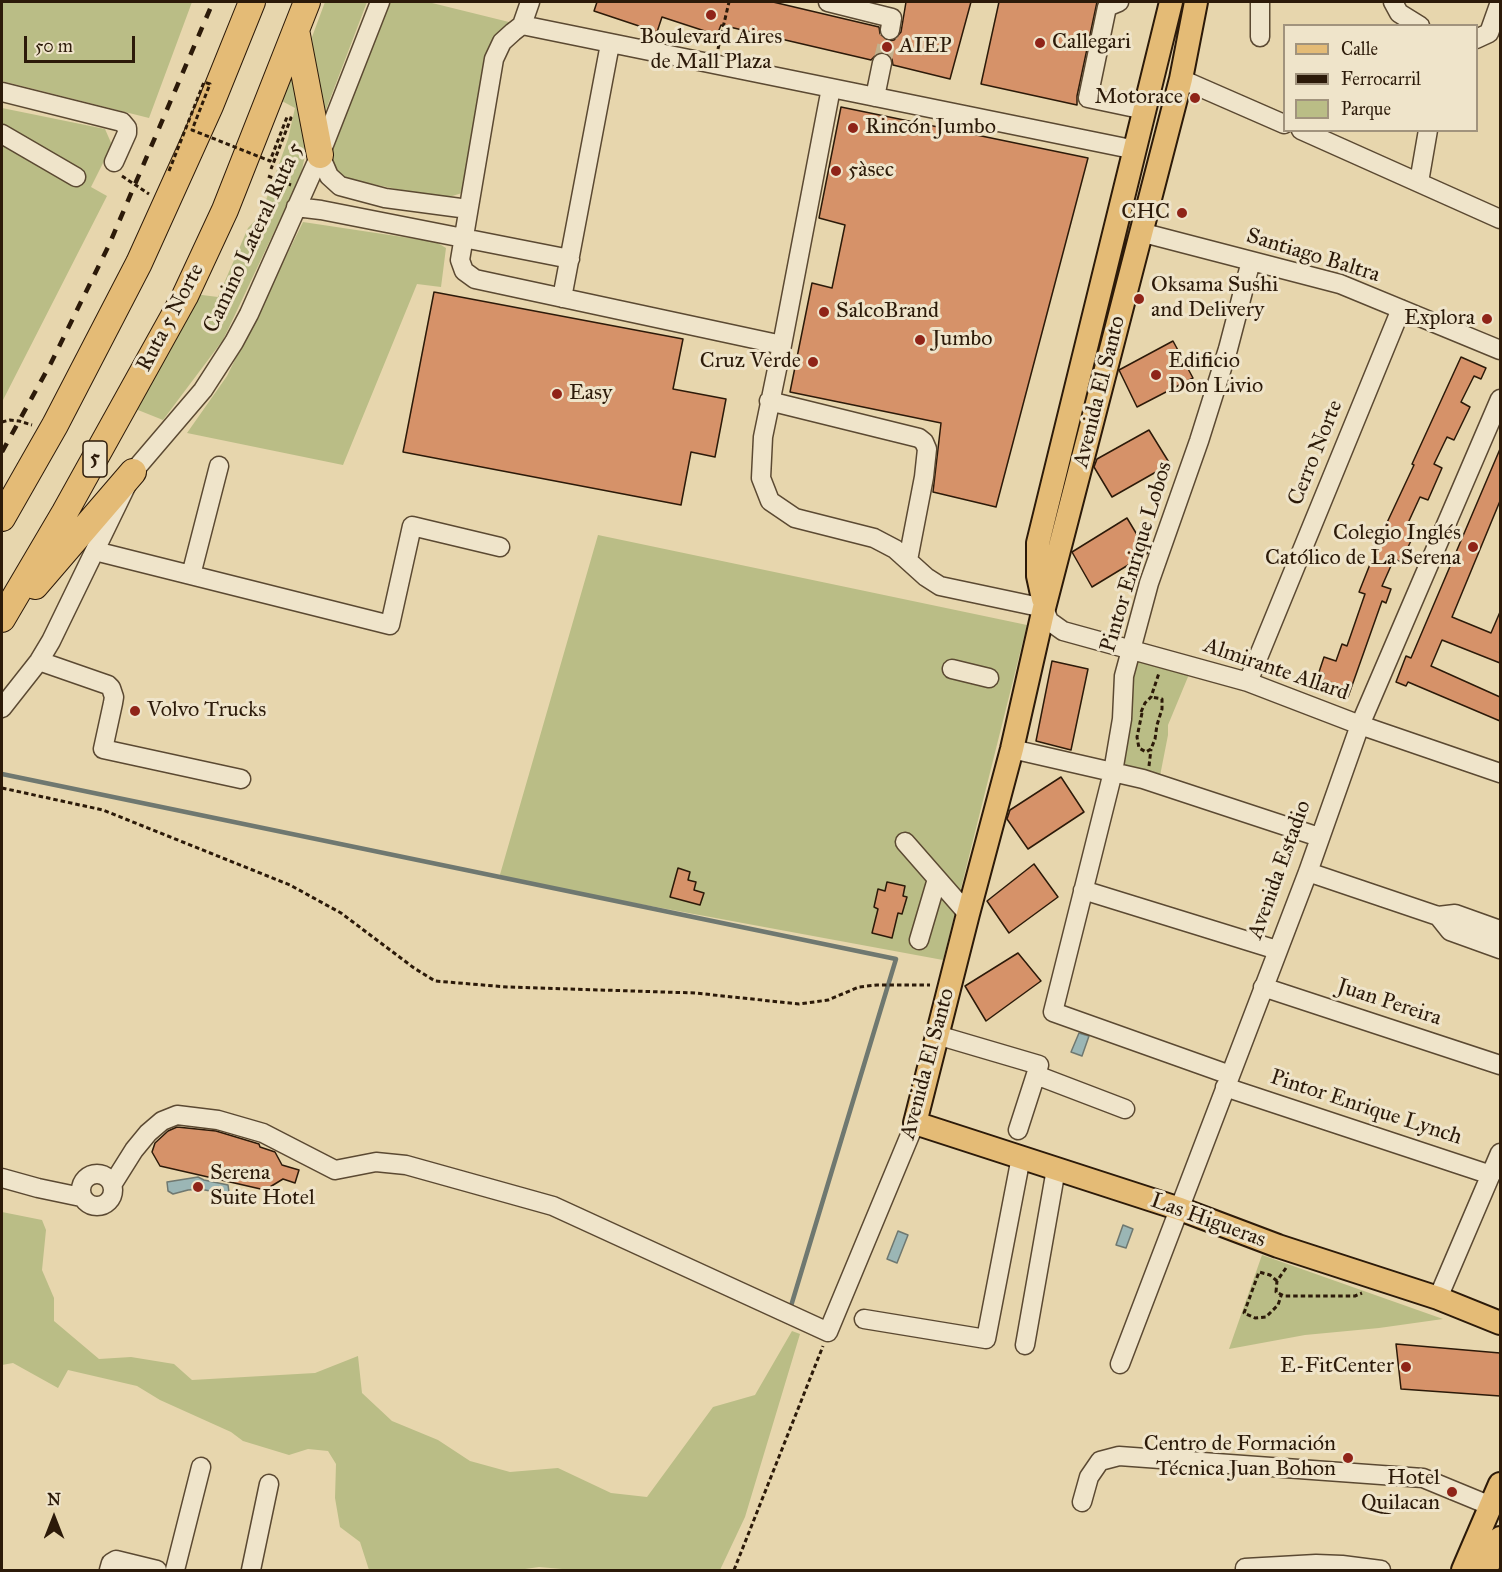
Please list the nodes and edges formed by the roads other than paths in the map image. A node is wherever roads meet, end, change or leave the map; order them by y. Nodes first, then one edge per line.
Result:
1 (252, 2) edge
2 (306, 2) edge
3 (380, 2) edge
4 (530, 2) edge
5 (828, 2) edge
6 (1119, 2) edge
7 (1171, 2) edge
8 (1196, 2) edge
9 (1260, 2) edge
10 (1393, 2) edge
11 (1500, 2) edge
12 (1417, 24) edge
13 (522, 25) junction
14 (296, 30) junction
15 (890, 30) dead end
16 (1260, 37) dead end
17 (1478, 39) edge
18 (610, 44) junction
19 (882, 63) tunnel mouth
20 (1181, 79) junction
21 (831, 88) junction
22 (2, 92) edge
23 (875, 97) junction
24 (1147, 103) junction
25 (1283, 124) edge
26 (1305, 132) edge
27 (1428, 132) edge
28 (2, 134) edge
29 (1136, 150) junction
30 (320, 155) junction
31 (114, 162) road end
32 (76, 177) dead end
33 (1419, 182) junction
34 (296, 207) junction
35 (468, 209) junction
36 (1500, 219) edge
37 (1140, 232) junction
38 (464, 239) junction
39 (570, 259) junction
40 (1251, 261) junction
41 (562, 298) junction
42 (1401, 309) junction
43 (782, 345) junction
44 (1500, 350) edge
45 (1500, 400) edge
46 (769, 401) junction
47 (219, 466) dead end
48 (133, 472) junction
49 (2, 518) edge
50 (500, 547) dead end
51 (95, 551) junction
52 (908, 560) junction
53 (191, 575) junction
54 (1044, 608) junction
55 (2, 619) edge
56 (2, 625) edge
57 (1133, 649) junction
58 (39, 661) junction
59 (952, 669) dead end
60 (989, 678) dead end
61 (1248, 682) junction
62 (2, 708) edge
63 (1360, 725) junction
64 (1012, 749) junction
65 (1113, 772) junction
66 (1500, 773) edge
67 (241, 779) dead end
68 (1319, 837) junction
69 (905, 842) dead end
70 (1308, 872) junction
71 (937, 879) junction
72 (1083, 890) junction
73 (968, 914) junction
74 (1438, 916) junction
75 (1500, 930) edge
76 (919, 940) dead end
77 (1500, 949) edge
78 (1276, 950) junction
79 (1263, 987) junction
80 (1053, 1012) joint
81 (937, 1035) junction
82 (1500, 1065) edge
83 (1036, 1075) junction
84 (1227, 1081) junction
85 (1125, 1109) dead end
86 (915, 1123) junction
87 (1018, 1130) dead end
88 (1500, 1153) edge
89 (1021, 1157) junction
90 (1056, 1168) junction
91 (1491, 1175) junction
92 (2, 1178) edge
93 (1180, 1209) junction
94 (1438, 1298) junction
95 (864, 1319) dead end
96 (1500, 1323) edge
97 (1025, 1345) dead end
98 (1120, 1364) dead end
99 (201, 1467) dead end
100 (268, 1484) dead end
101 (1500, 1484) edge
102 (1082, 1502) dead end
103 (1491, 1506) junction
104 (1500, 1538) edge
105 (1476, 1539) junction
106 (1493, 1562) edge
107 (1245, 1568) dead end
108 (109, 1570) edge
109 (157, 1570) edge
110 (175, 1570) edge
111 (251, 1570) edge
112 (1381, 1570) edge
113 (1463, 1570) edge
114 (1467, 1570) edge

1 - 49 highway, 5
2 - 14 highway, Ruta 5 Norte / 5
3 - 30 street, Camino Lateral Ruta 5
4 - 13 street
5 - 15 street
6 - 24 street
7 - 24 main road, Avenida El Santo
8 - 20 main road, Avenida El Santo
9 - 16 street
10 - 12 street
11 - 17 street
13 - 18 street
13 - 35 street
14 - 30 highway
14 - 55 highway, Ruta 5 Norte / 5
18 - 21 street
18 - 39 street
19 - 23 street
20 - 24 main road
20 - 25 street
20 - 37 main road, Avenida El Santo
21 - 23 street
21 - 43 street
22 - 31 street
23 - 29 street
24 - 29 main road, Avenida El Santo
26 - 33 street
27 - 33 street
28 - 32 street
29 - 54 main road, Avenida El Santo
30 - 34 street, Camino Lateral Ruta 5
30 - 35 street
33 - 36 street
34 - 38 street
34 - 48 street, Camino Lateral Ruta 5
35 - 38 street
37 - 40 street, Santiago Baltra
37 - 54 main road, Avenida El Santo
38 - 39 street
38 - 41 street
39 - 41 street
40 - 42 street, Santiago Baltra
40 - 57 street, Pintor Enrique Lobos
41 - 43 street
42 - 44 street, Santiago Baltra
42 - 61 street, Cerro Norte
43 - 46 street
45 - 63 street, Avenida Estadio
46 - 52 street
46 - 52 street
47 - 53 street
48 - 51 street, Camino Lateral Ruta 5
48 - 56 highway
50 - 53 street
51 - 53 street
51 - 58 street, Camino Lateral Ruta 5
52 - 54 street
54 - 57 street, Almirante Allard
54 - 64 main road, Avenida El Santo
57 - 61 street, Almirante Allard
57 - 65 street, Pintor Enrique Lobos
58 - 62 street, Camino Lateral Ruta 5
58 - 67 street
59 - 60 street
61 - 63 street, Almirante Allard
63 - 66 street, Almirante Allard
63 - 68 street, Avenida Estadio
64 - 65 street
64 - 73 main road, Avenida El Santo
65 - 68 street
65 - 72 street, Pintor Enrique Lobos
68 - 70 street, Avenida Estadio
69 - 71 street
70 - 74 street
70 - 78 street, Avenida Estadio
71 - 73 street
71 - 76 street
72 - 78 street
72 - 80 street, Pintor Enrique Lobos
73 - 81 main road, Avenida El Santo
74 - 75 street
74 - 77 street
78 - 79 street, Avenida Estadio
79 - 82 street, Juan Pereira
79 - 84 street, Avenida Estadio
80 - 84 street, Pintor Enrique Lynch
81 - 83 street
81 - 86 main road, Avenida El Santo
83 - 85 street
83 - 87 street
84 - 91 street, Pintor Enrique Lynch
84 - 93 street, Avenida Estadio
86 - 89 main road, Las Higueras
86 - 92 street, Avenida El Santo
88 - 91 street
89 - 90 main road, Las Higueras
89 - 95 street
90 - 93 main road, Las Higueras
90 - 97 street
91 - 94 street
93 - 94 main road, Las Higueras
93 - 98 street, Avenida Estadio
94 - 96 main road, Las Higueras
99 - 110 street
100 - 111 street
101 - 103 main road
102 - 103 street
103 - 105 main road
104 - 106 main road
105 - 113 main road
105 - 114 main road
107 - 112 street
108 - 109 street

